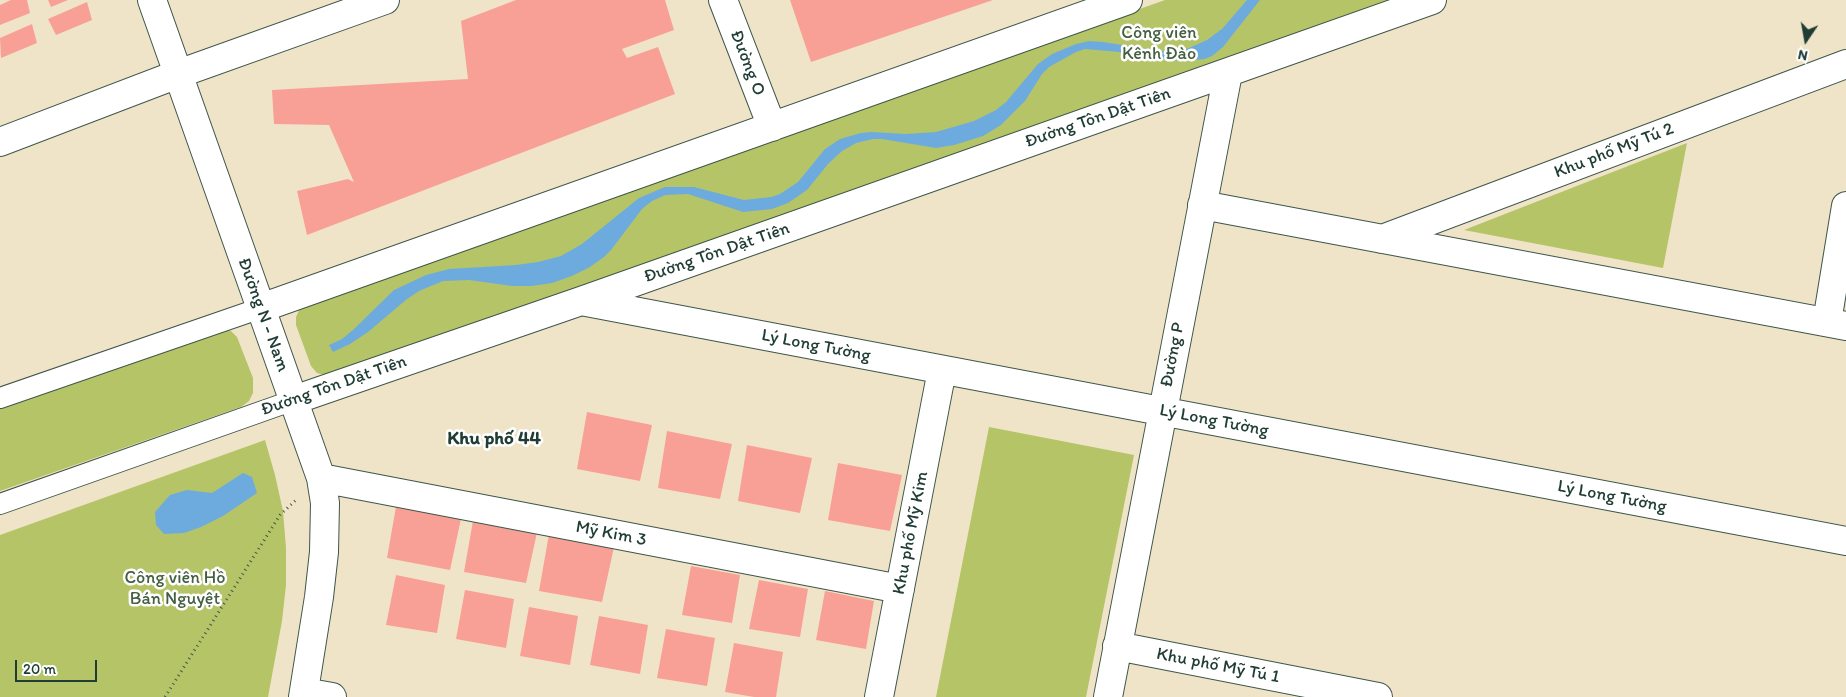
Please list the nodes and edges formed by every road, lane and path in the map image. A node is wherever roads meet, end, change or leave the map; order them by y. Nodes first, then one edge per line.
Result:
1 (152, 0) edge
2 (383, 0) edge
3 (723, 0) edge
4 (1128, 0) edge
5 (1432, 0) edge
6 (1846, 64) edge
7 (1228, 73) junction
8 (178, 74) junction
9 (772, 126) junction
10 (0, 142) edge
11 (1202, 205) junction
12 (1846, 206) edge
13 (1382, 239) junction
14 (581, 301) junction
15 (260, 308) junction
16 (1836, 324) edge
17 (942, 370) junction
18 (0, 398) edge
19 (294, 400) junction
20 (1162, 412) junction
21 (321, 478) junction
22 (0, 504) edge
23 (1846, 542) edge
24 (900, 589) junction
25 (1117, 646) junction
26 (303, 694) edge
27 (165, 697) edge
28 (332, 697) edge
29 (879, 697) edge
30 (1108, 697) edge
31 (1378, 697) edge

1 - 8 street, Đường N - Nam
2 - 8 street
3 - 9 street, Đường O
4 - 9 street
5 - 7 street, Đường Tôn Dật Tiên
6 - 13 street, Khu phố Mỹ Tú 2
7 - 11 street, Đường P
7 - 14 street, Đường Tôn Dật Tiên
8 - 10 street
8 - 15 street, Đường N - Nam
9 - 15 street
11 - 13 street
11 - 20 street, Đường P
12 - 16 street
13 - 16 street
14 - 17 street, Lý Long Tường
14 - 19 street, Đường Tôn Dật Tiên
15 - 18 street
15 - 19 street, Đường N - Nam
17 - 20 street, Lý Long Tường
17 - 24 street, Khu phố Mỹ Kim
19 - 21 street, Đường N - Nam
19 - 22 street, Đường Tôn Dật Tiên
20 - 23 street, Lý Long Tường
20 - 25 street, Đường P
21 - 24 street, Mỹ Kim 3
21 - 26 street, Đường N - Nam
21 - 27 path
24 - 29 street, Khu phố Mỹ Kim
25 - 30 street, Đường P
25 - 31 street, Khu phố Mỹ Tú 1
26 - 28 street

